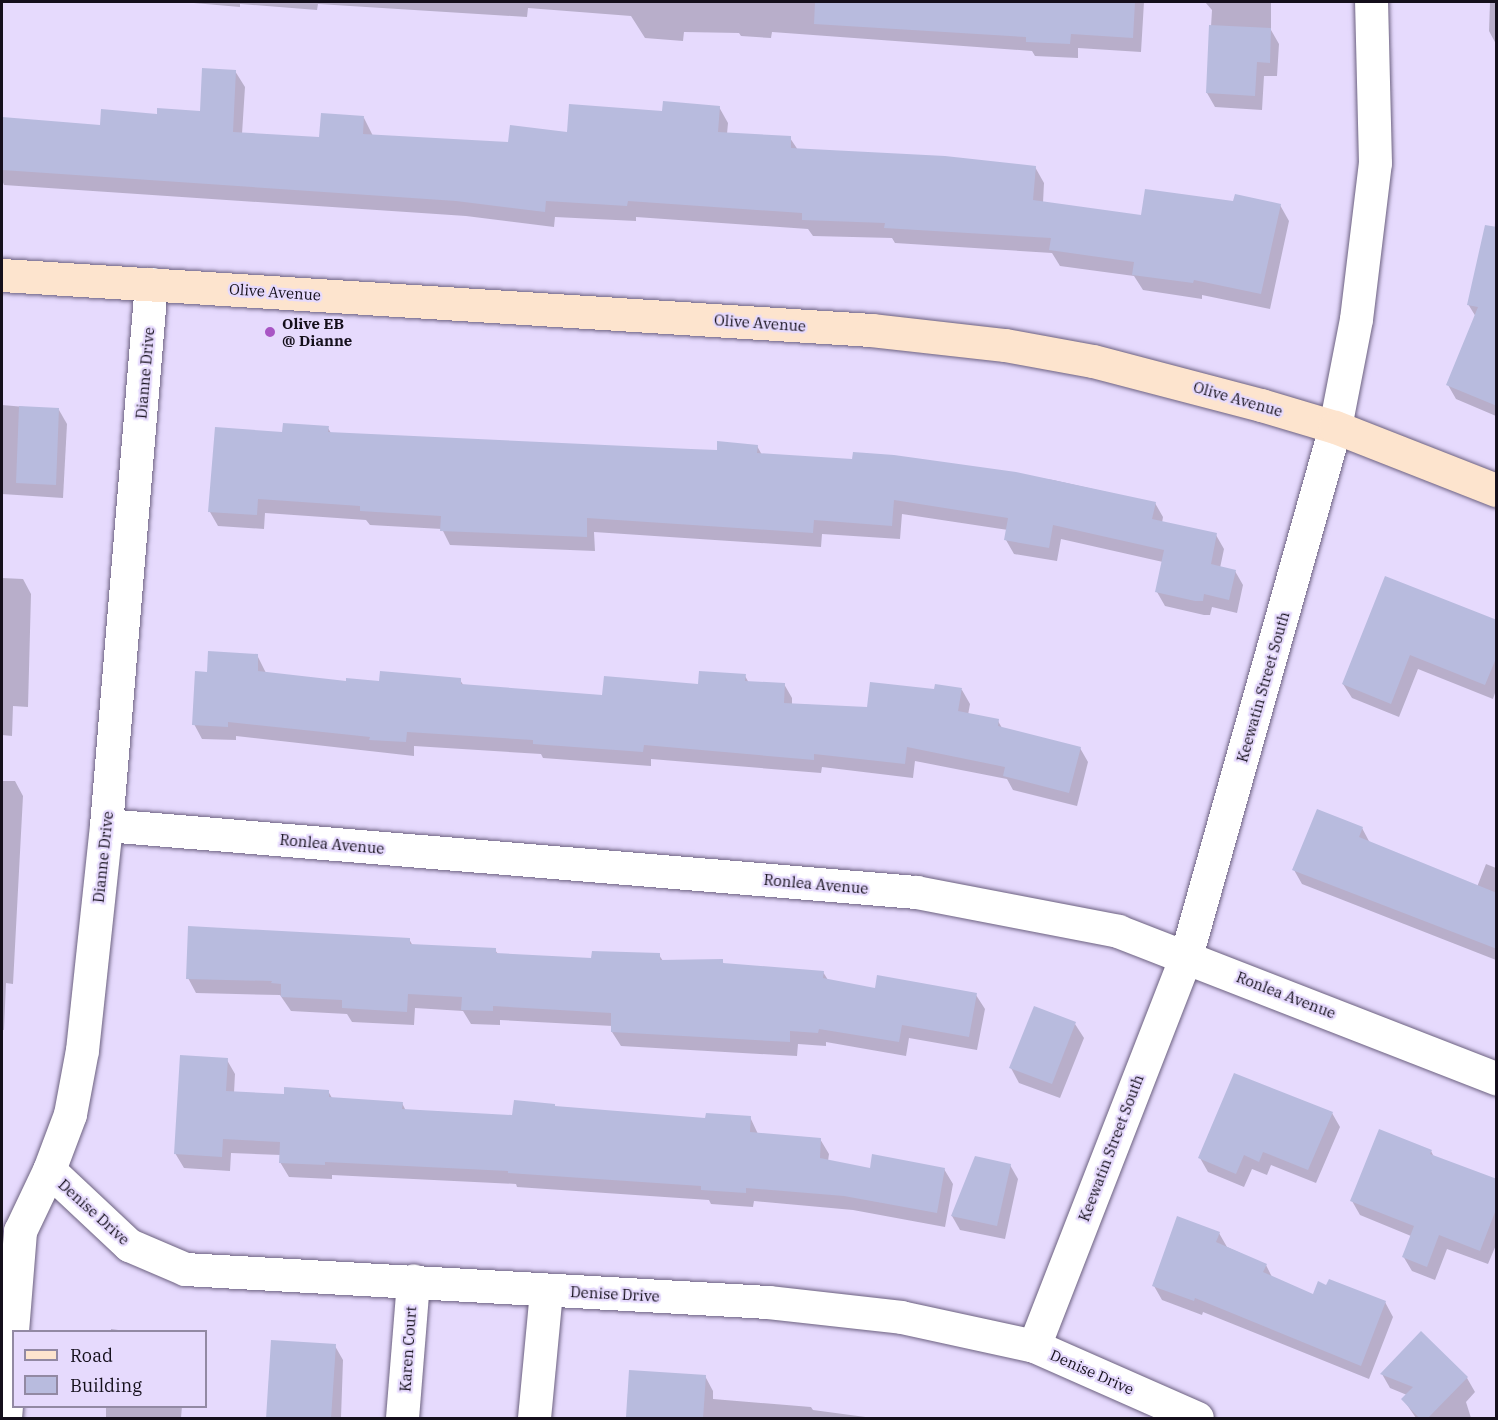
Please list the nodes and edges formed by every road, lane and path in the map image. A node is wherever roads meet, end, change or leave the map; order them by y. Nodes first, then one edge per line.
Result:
1 (1371, 2) edge
2 (2, 275) edge
3 (152, 284) junction
4 (1335, 428) junction
5 (1497, 490) edge
6 (106, 825) junction
7 (1186, 956) junction
8 (1497, 1077) edge
9 (49, 1170) junction
10 (413, 1280) junction
11 (546, 1291) junction
12 (12, 1330) edge
13 (12, 1331) edge
14 (1034, 1346) junction
15 (5, 1419) edge
16 (402, 1419) edge
17 (534, 1419) edge
18 (1197, 1419) edge

1 - 4 street, Keewatin Street South
2 - 3 main road, Olive Avenue
3 - 4 main road, Olive Avenue
3 - 6 street, Dianne Drive
4 - 5 main road, Olive Avenue
4 - 7 street, Keewatin Street South
6 - 7 street, Ronlea Avenue
6 - 9 street, Dianne Drive
7 - 8 street, Ronlea Avenue
7 - 14 street, Keewatin Street South
9 - 10 street, Denise Drive
9 - 12 street, Dianne Drive
10 - 11 street, Denise Drive
10 - 16 street, Karen Court
11 - 14 street, Denise Drive
11 - 17 street
13 - 15 street, Dianne Drive
14 - 18 street, Denise Drive

